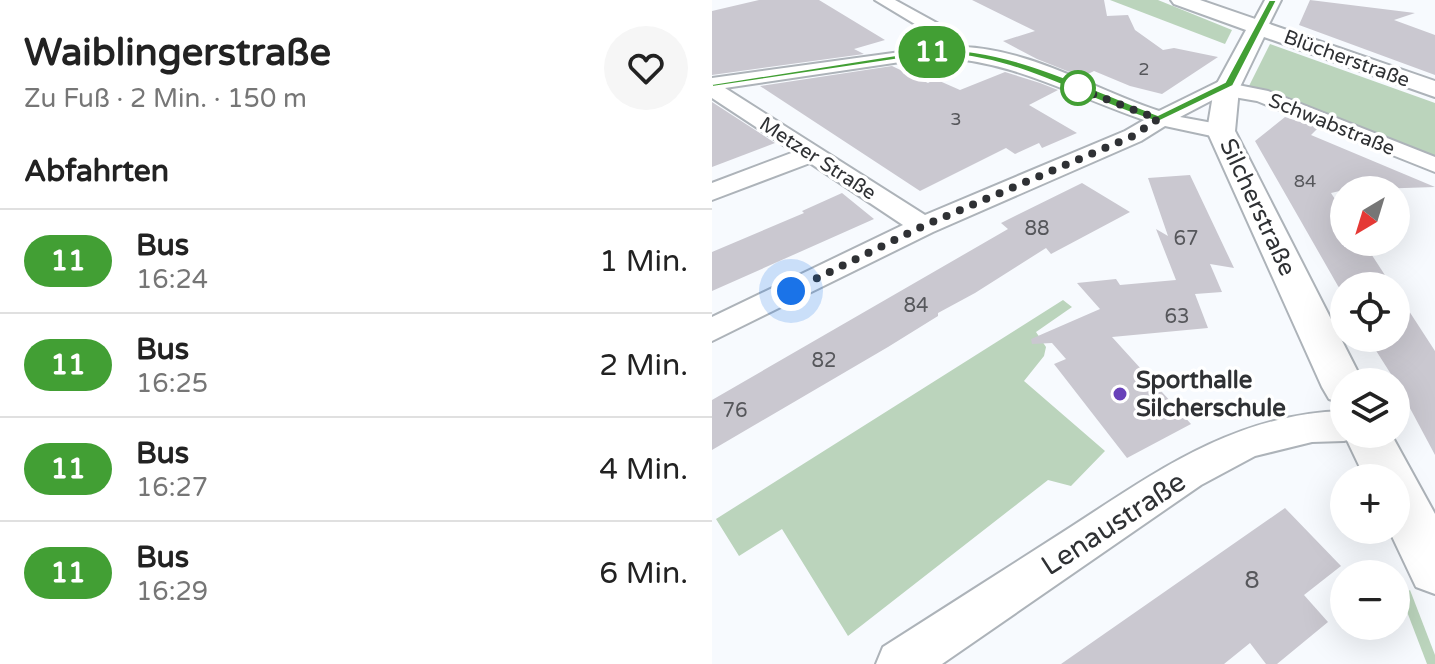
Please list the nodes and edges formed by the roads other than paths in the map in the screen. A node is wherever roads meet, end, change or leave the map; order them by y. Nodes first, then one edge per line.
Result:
1 (883, 0) edge
2 (1181, 0) edge
3 (1273, 0) edge
4 (1260, 26) junction
5 (952, 50) junction
6 (712, 86) edge
7 (1228, 87) junction
8 (1435, 89) edge
9 (1158, 119) junction
10 (1221, 131) junction
11 (811, 154) junction
12 (1435, 165) edge
13 (712, 192) edge
14 (923, 226) junction
15 (712, 330) edge
16 (1335, 368) edge
17 (1330, 426) edge
18 (1410, 519) edge
19 (1435, 568) edge
20 (900, 664) edge

1 - 5 street
2 - 4 street, Blücherstraße
3 - 4 street
4 - 7 street, Silcherstraße
4 - 8 street, Blücherstraße
5 - 6 street
5 - 9 street
6 - 11 street, Metzer Straße
7 - 9 street
7 - 10 street, Silcherstraße
7 - 12 street, Schwabstraße
9 - 10 street
9 - 14 street
10 - 16 street, Silcherstraße
11 - 13 street
11 - 14 street, Metzer Straße
14 - 15 street
17 - 20 street, Lenaustraße
18 - 19 street

